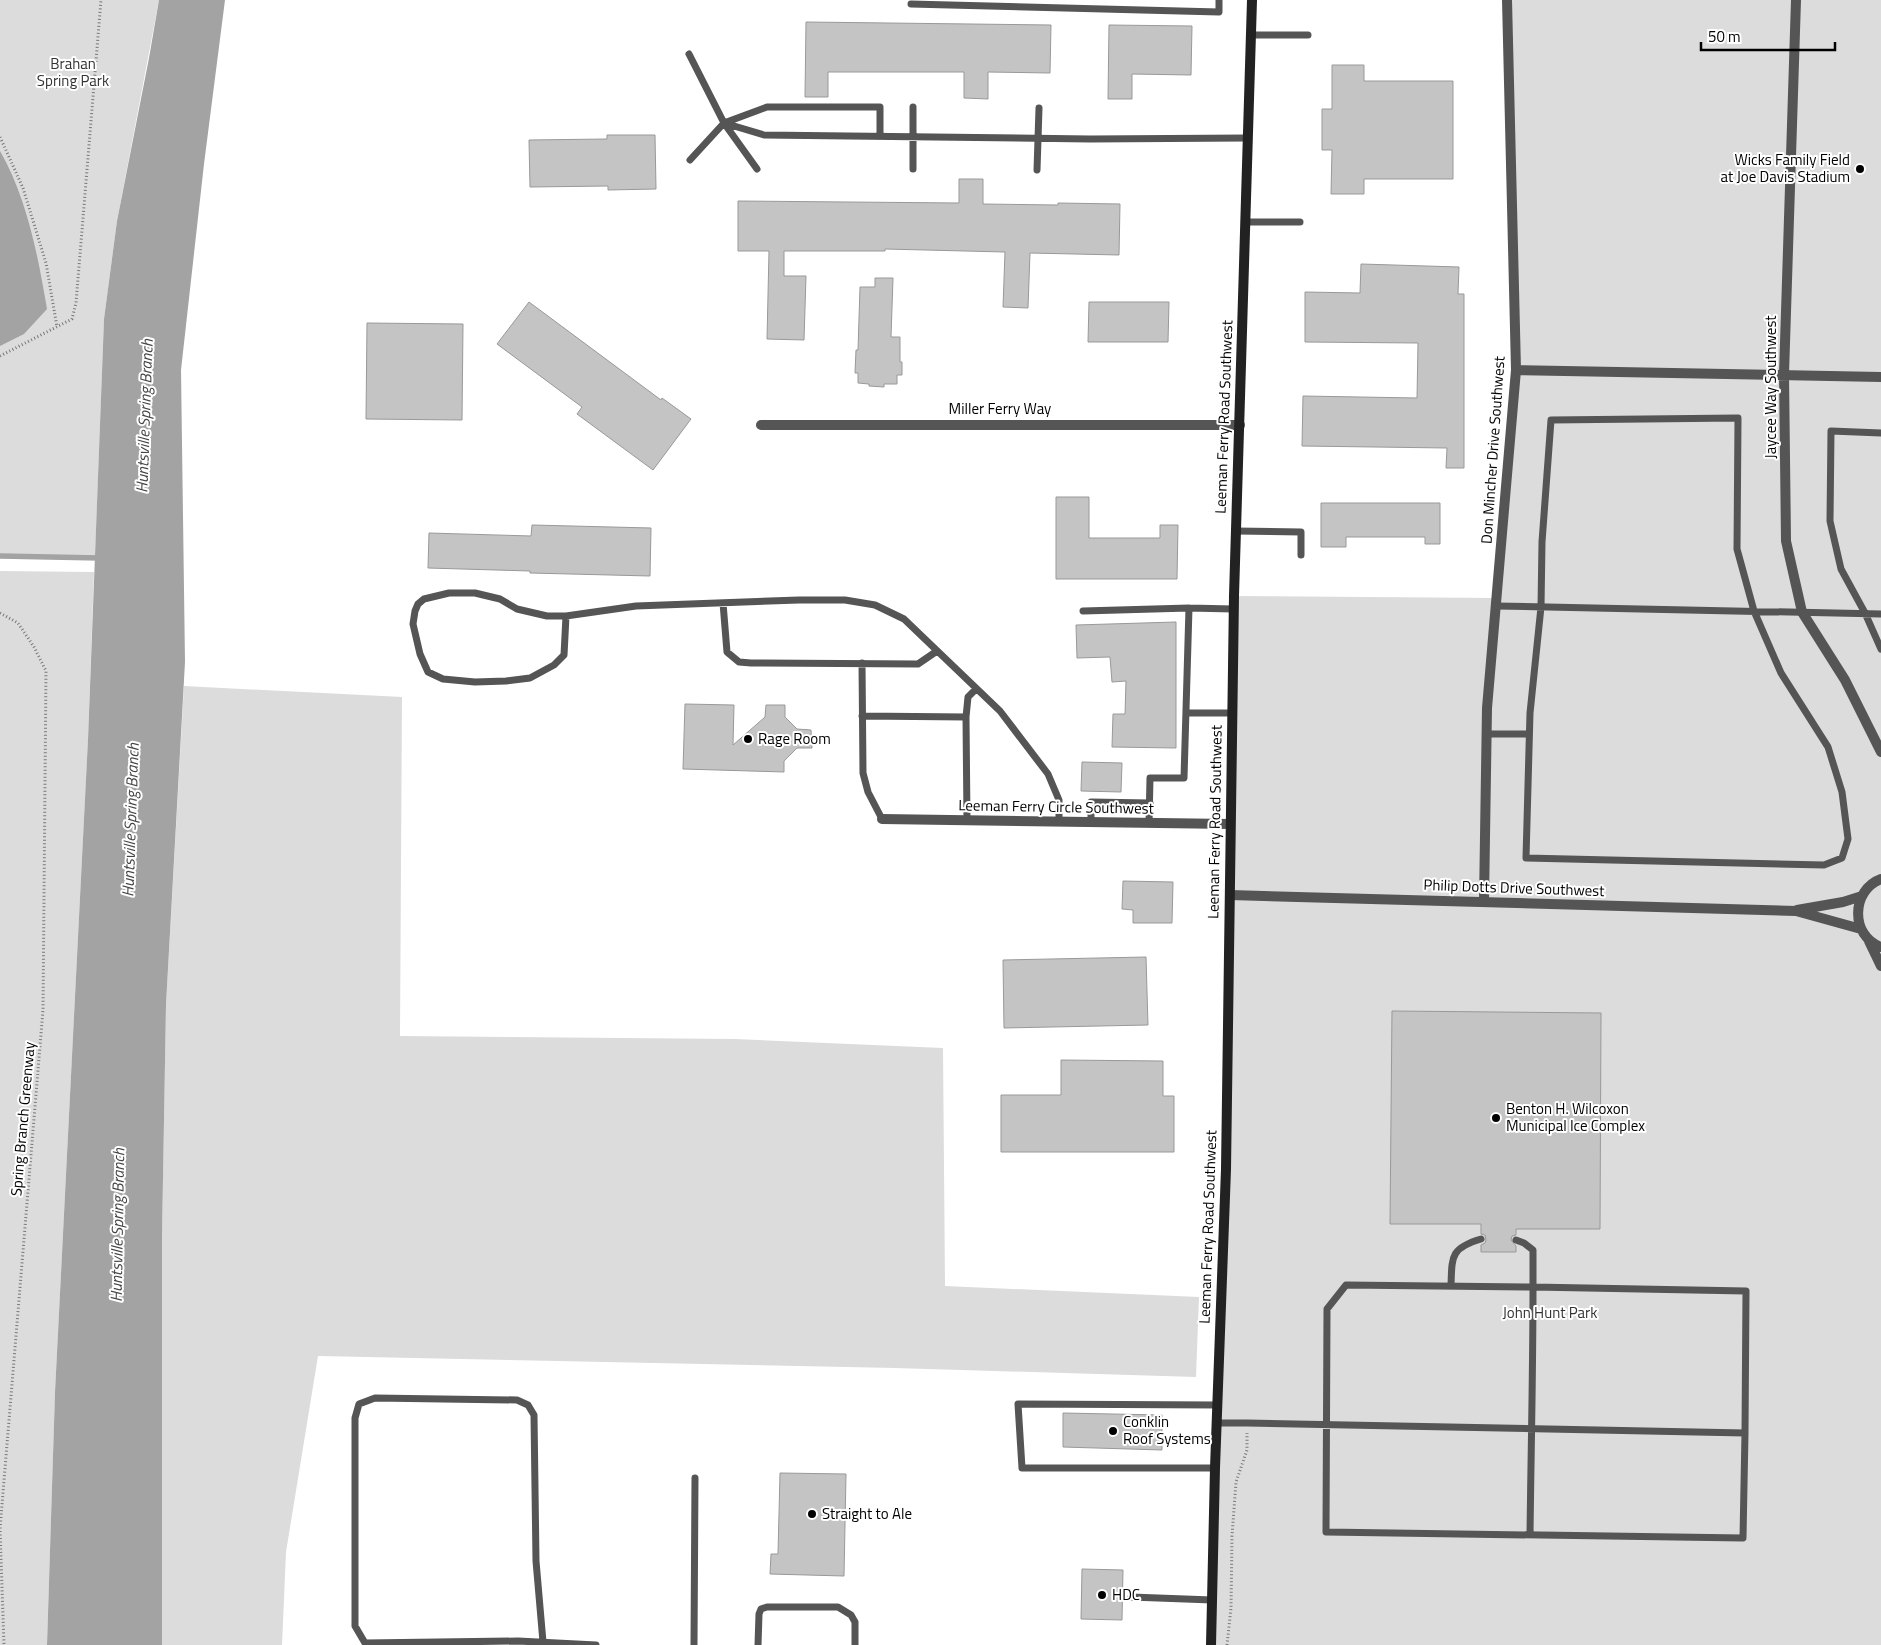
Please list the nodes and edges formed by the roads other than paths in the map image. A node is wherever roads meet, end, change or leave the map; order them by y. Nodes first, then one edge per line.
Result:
1 (1219, 0) edge
2 (1252, 0) edge
3 (1507, 0) edge
4 (1796, 0) edge
5 (911, 4) dead end
6 (1252, 35) junction
7 (1308, 35) dead end
8 (689, 54) dead end
9 (913, 107) dead end
10 (1039, 108) dead end
11 (724, 123) junction
12 (880, 136) junction
13 (912, 137) junction
14 (1039, 138) junction
15 (1247, 138) junction
16 (690, 160) dead end
17 (756, 169) dead end
18 (912, 169) dead end
19 (1038, 170) dead end
20 (1245, 222) junction
21 (1300, 222) dead end
22 (1516, 370) junction
23 (1784, 374) junction
24 (1881, 377) edge
25 (761, 425) dead end
26 (1240, 425) junction
27 (1881, 433) edge
28 (1236, 531) junction
29 (1300, 554) dead end
30 (724, 602) junction
31 (1496, 606) junction
32 (1541, 607) junction
33 (1189, 608) junction
34 (1233, 609) junction
35 (1754, 611) junction
36 (1082, 612) dead end
37 (1802, 612) junction
38 (1865, 613) junction
39 (1881, 614) edge
40 (566, 616) junction
41 (1881, 649) edge
42 (937, 652) junction
43 (862, 663) junction
44 (976, 688) junction
45 (1186, 713) junction
46 (1232, 713) junction
47 (862, 716) junction
48 (966, 717) junction
49 (1487, 734) junction
50 (1529, 734) junction
51 (1881, 752) edge
52 (1150, 803) junction
53 (882, 819) joint
54 (967, 820) junction
55 (1059, 822) junction
56 (1091, 822) junction
57 (1149, 823) junction
58 (1230, 824) junction
59 (1881, 867) edge
60 (1879, 879) edge
61 (1230, 895) junction
62 (1862, 896) junction
63 (1484, 902) junction
64 (1796, 911) junction
65 (1861, 929) junction
66 (1867, 938) junction
67 (1881, 947) edge
68 (1881, 966) edge
69 (1480, 1239) dead end
70 (1516, 1240) dead end
71 (1451, 1286) junction
72 (1533, 1287) junction
73 (1217, 1405) junction
74 (1216, 1423) junction
75 (1328, 1425) junction
76 (1532, 1429) junction
77 (1745, 1433) junction
78 (1214, 1468) junction
79 (695, 1478) dead end
80 (1530, 1535) junction
81 (1131, 1597) dead end
82 (1212, 1600) junction
83 (543, 1644) edge
84 (596, 1645) edge
85 (694, 1645) edge
86 (758, 1645) edge
87 (855, 1645) edge
88 (1211, 1645) edge

1 - 5 lane
2 - 6 street, Leeman Ferry Road Southwest
3 - 22 street, Don Mincher Drive Southwest
4 - 23 street, Jaycee Way Southwest
6 - 7 lane
6 - 15 street, Leeman Ferry Road Southwest
8 - 11 lane
9 - 13 lane
10 - 14 lane
11 - 12 lane
11 - 12 lane
11 - 16 lane
11 - 17 lane
12 - 13 lane
13 - 14 lane
13 - 18 lane
14 - 15 lane
14 - 19 lane
15 - 20 street, Leeman Ferry Road Southwest
20 - 21 lane
20 - 26 street, Leeman Ferry Road Southwest
22 - 23 street
22 - 31 street, Don Mincher Drive Southwest
23 - 24 street
23 - 37 street, Jaycee Way Southwest
25 - 26 street, Miller Ferry Way
26 - 28 street, Leeman Ferry Road Southwest
27 - 38 lane
28 - 29 lane
28 - 34 street, Leeman Ferry Road Southwest
30 - 40 lane
30 - 42 lane
30 - 43 lane
31 - 32 lane
31 - 49 street, Don Mincher Drive Southwest
32 - 35 lane
32 - 35 lane
32 - 50 lane
33 - 34 lane
33 - 36 lane
33 - 45 lane
34 - 46 street, Leeman Ferry Road Southwest
35 - 37 lane
35 - 50 lane
37 - 38 lane
37 - 51 street, Jaycee Way Southwest
38 - 39 lane
38 - 41 lane
40 - 40 lane
42 - 43 lane
42 - 44 lane
43 - 47 lane
44 - 48 lane
44 - 55 lane
45 - 46 lane
45 - 52 lane
46 - 58 street, Leeman Ferry Road Southwest
47 - 48 lane
47 - 53 lane
48 - 54 lane
49 - 50 lane
49 - 63 street, Don Mincher Drive Southwest
52 - 56 lane
52 - 57 lane
53 - 54 street, Leeman Ferry Circle Southwest
54 - 55 street, Leeman Ferry Circle Southwest
55 - 56 street, Leeman Ferry Circle Southwest
56 - 57 street, Leeman Ferry Circle Southwest
57 - 58 street, Leeman Ferry Circle Southwest
58 - 61 street, Leeman Ferry Road Southwest
59 - 60 street
60 - 62 street
61 - 63 street, Philip Dotts Drive Southwest
61 - 73 street, Leeman Ferry Road Southwest
62 - 64 street, Philip Dotts Drive Southwest
62 - 65 street
63 - 64 street, Philip Dotts Drive Southwest
64 - 65 street, Philip Dotts Drive Southwest
65 - 66 street
66 - 67 street
66 - 68 street
69 - 71 lane
70 - 72 lane
71 - 72 lane
71 - 75 lane
72 - 76 lane
72 - 77 lane
73 - 74 street, Leeman Ferry Road Southwest
73 - 78 lane
74 - 75 lane
74 - 78 street, Leeman Ferry Road Southwest
75 - 76 lane
75 - 80 lane
76 - 77 lane
76 - 80 lane
77 - 80 lane
78 - 82 street, Leeman Ferry Road Southwest
79 - 85 lane
81 - 82 lane
82 - 88 street, Leeman Ferry Road Southwest
83 - 83 lane
83 - 84 lane
86 - 87 lane

